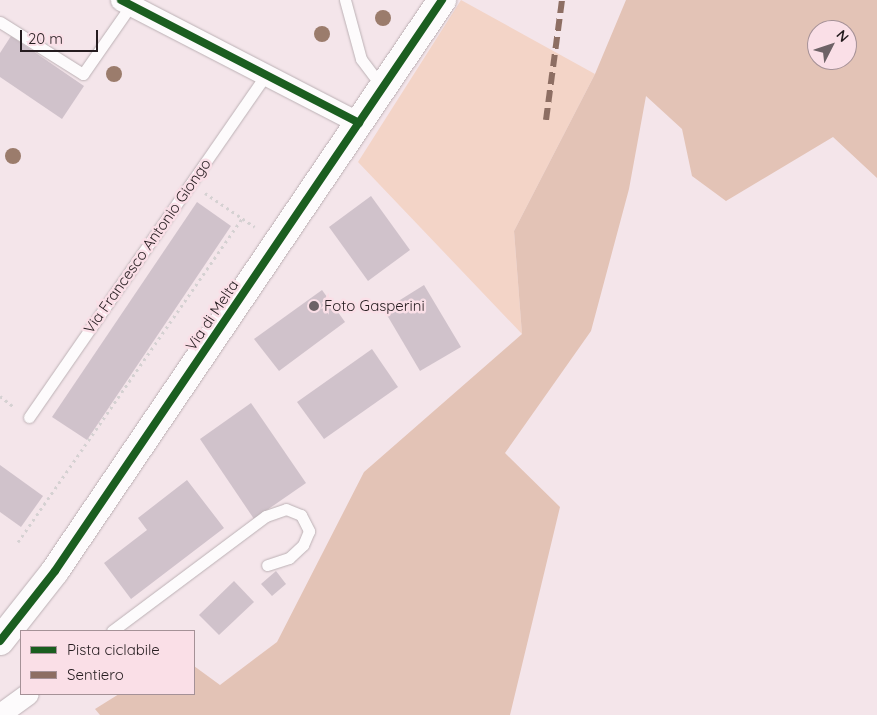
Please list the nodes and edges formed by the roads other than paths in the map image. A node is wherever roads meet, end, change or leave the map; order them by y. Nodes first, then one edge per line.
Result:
1 (345, 0) edge
2 (442, 0) edge
3 (126, 3) edge
4 (0, 22) edge
5 (266, 75) junction
6 (383, 87) junction
7 (359, 123) junction
8 (29, 417) dead end
9 (267, 565) dead end
10 (113, 630) edge
11 (2, 634) edge
12 (27, 695) edge
13 (0, 714) edge

1 - 6 lane
2 - 6 street, Via di Melta
3 - 4 lane
3 - 5 street
5 - 7 street
5 - 8 lane, Via Francesco Antonio Giongo
6 - 7 street, Via di Melta
7 - 11 street, Via di Melta
9 - 10 lane
12 - 13 street

